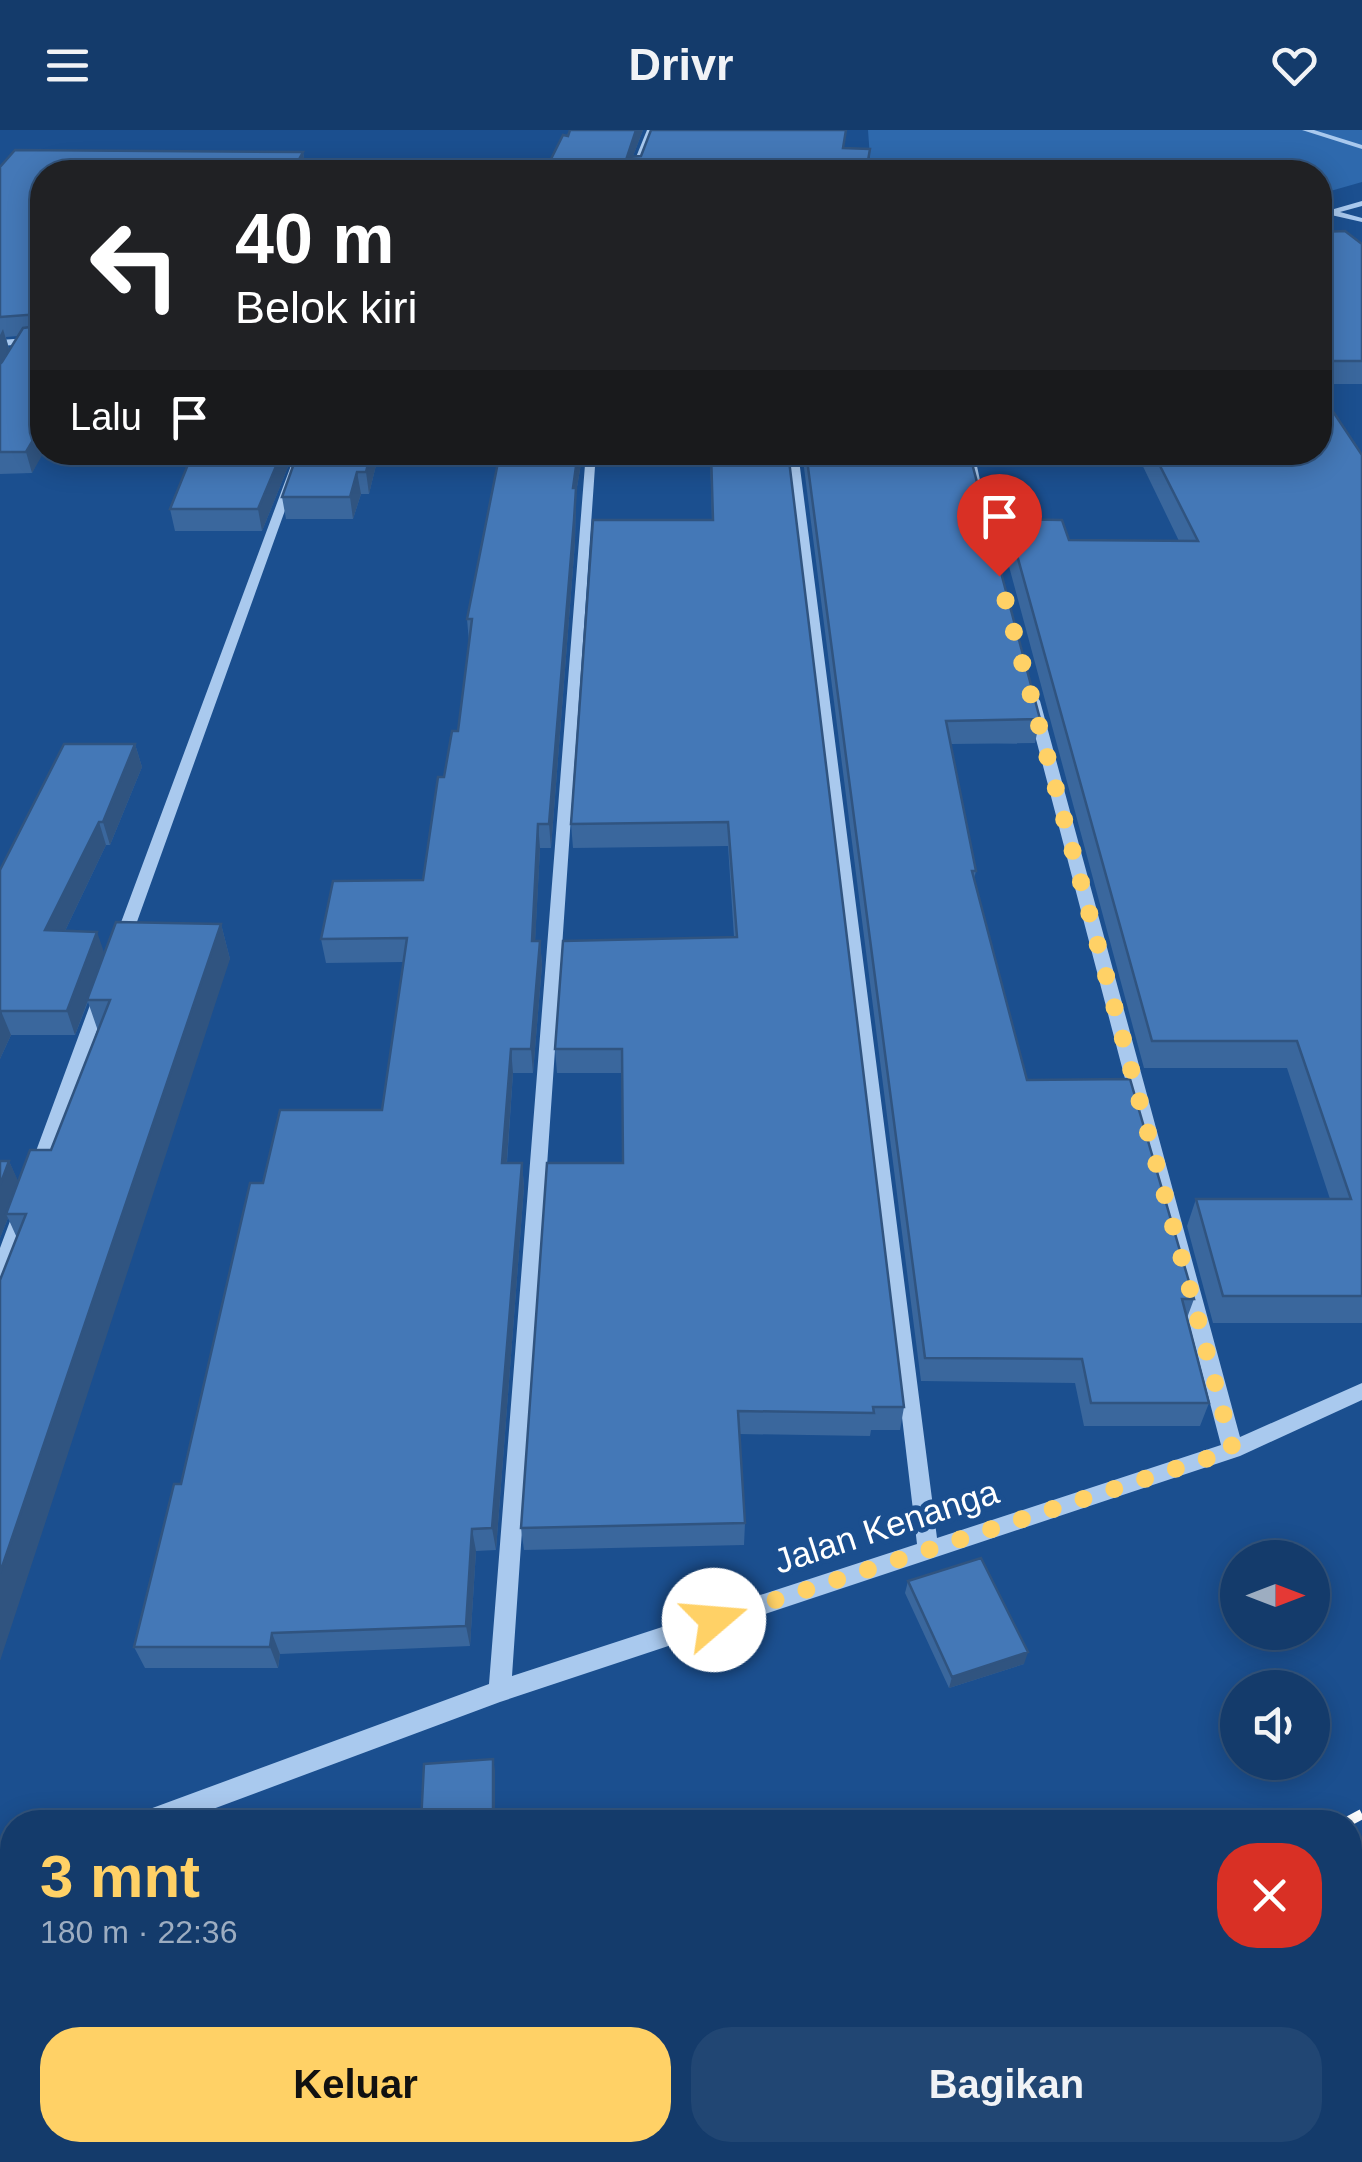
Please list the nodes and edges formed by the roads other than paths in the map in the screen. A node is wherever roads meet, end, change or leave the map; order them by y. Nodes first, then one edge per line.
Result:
1 (651, 130) edge
2 (1306, 130) edge
3 (1362, 147) edge
4 (639, 160) edge
5 (1362, 203) edge
6 (1332, 212) joint
7 (1362, 220) edge
8 (23, 341) junction
9 (30, 341) edge
10 (0, 342) edge
11 (15, 354) edge
12 (296, 465) edge
13 (590, 465) edge
14 (794, 465) edge
15 (972, 465) edge
16 (986, 523) edge
17 (1030, 690) edge
18 (116, 956) edge
19 (110, 975) edge
20 (34, 1180) edge
21 (27, 1199) edge
22 (0, 1274) edge
23 (1362, 1391) edge
24 (1233, 1450) junction
25 (928, 1548) junction
26 (500, 1691) junction
27 (179, 1810) edge

1 - 4 street
2 - 3 street
5 - 6 street
6 - 7 street
8 - 9 street
8 - 10 street
8 - 11 street
12 - 18 street
13 - 26 street
14 - 25 street
15 - 16 street
17 - 24 street
19 - 20 street
21 - 22 street
23 - 24 street, Jalan Kenanga
24 - 25 street, Jalan Kenanga
25 - 26 street, Jalan Kenanga
26 - 27 street, Jalan Kenanga

